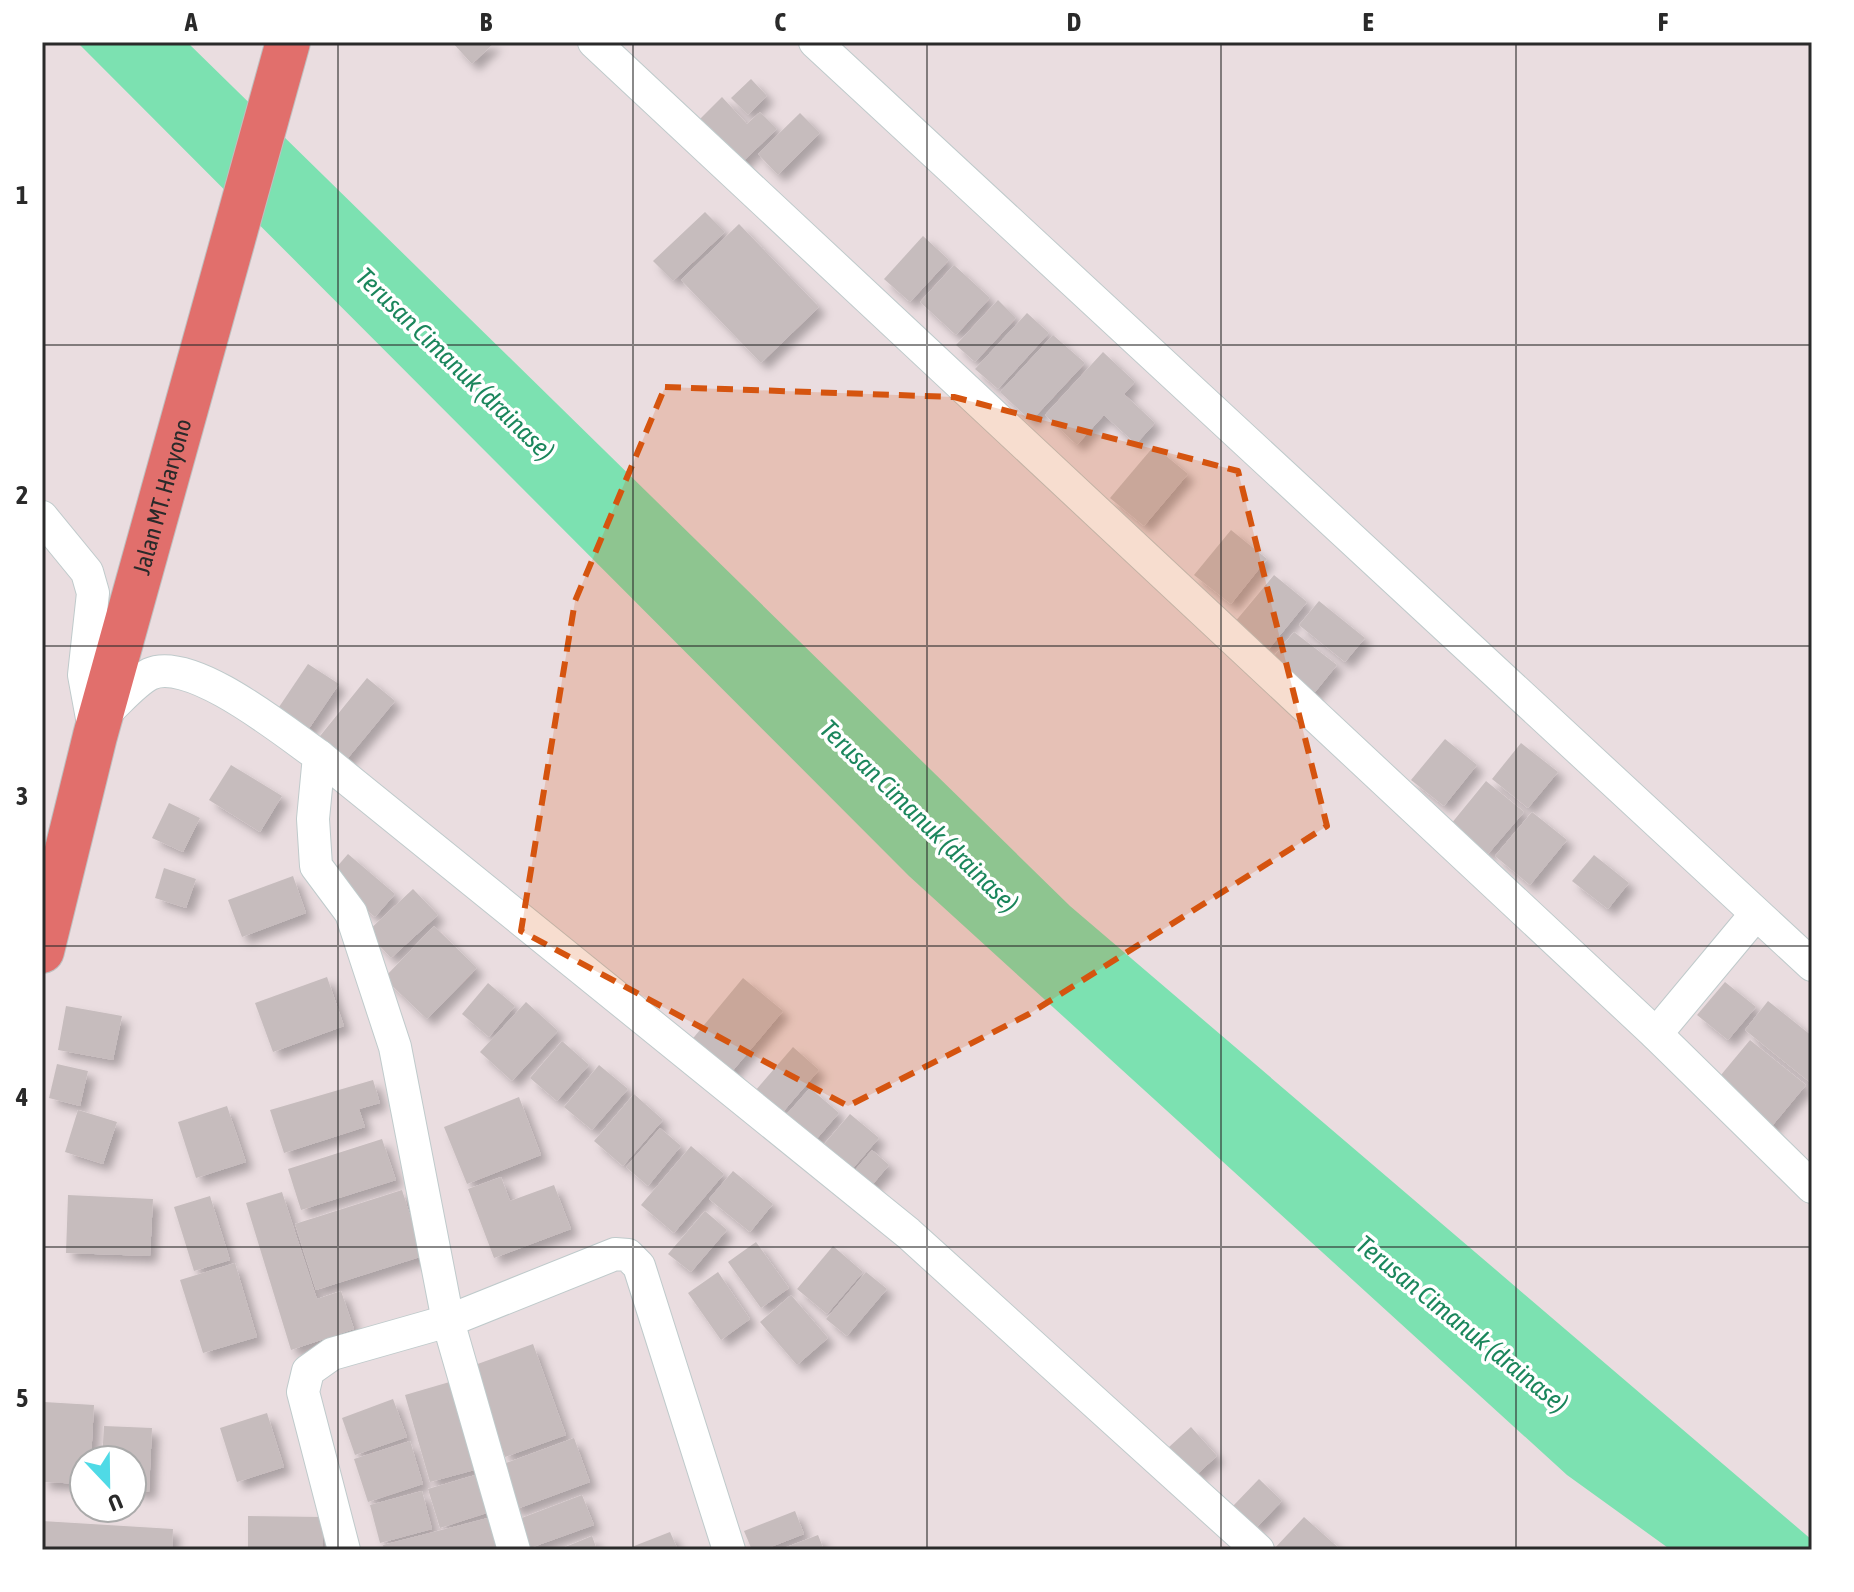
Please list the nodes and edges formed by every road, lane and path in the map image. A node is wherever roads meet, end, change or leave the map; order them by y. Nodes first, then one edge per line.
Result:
1 (288, 42) edge
2 (594, 42) edge
3 (815, 42) edge
4 (42, 517) edge
5 (99, 726) junction
6 (319, 756) junction
7 (1756, 914) junction
8 (42, 951) edge
9 (1812, 965) edge
10 (1656, 1034) junction
11 (1812, 1187) edge
12 (448, 1321) junction
13 (344, 1550) edge
14 (514, 1550) edge
15 (729, 1550) edge
16 (1258, 1550) edge

1 - 5 main road, Jalan MT. Haryono
2 - 10 street
3 - 7 street
4 - 5 street
5 - 6 street
5 - 8 main road, Jalan MT. Haryono
6 - 12 street
6 - 16 street
7 - 9 street
7 - 10 street
10 - 11 street
12 - 13 street
12 - 14 street
12 - 15 street

